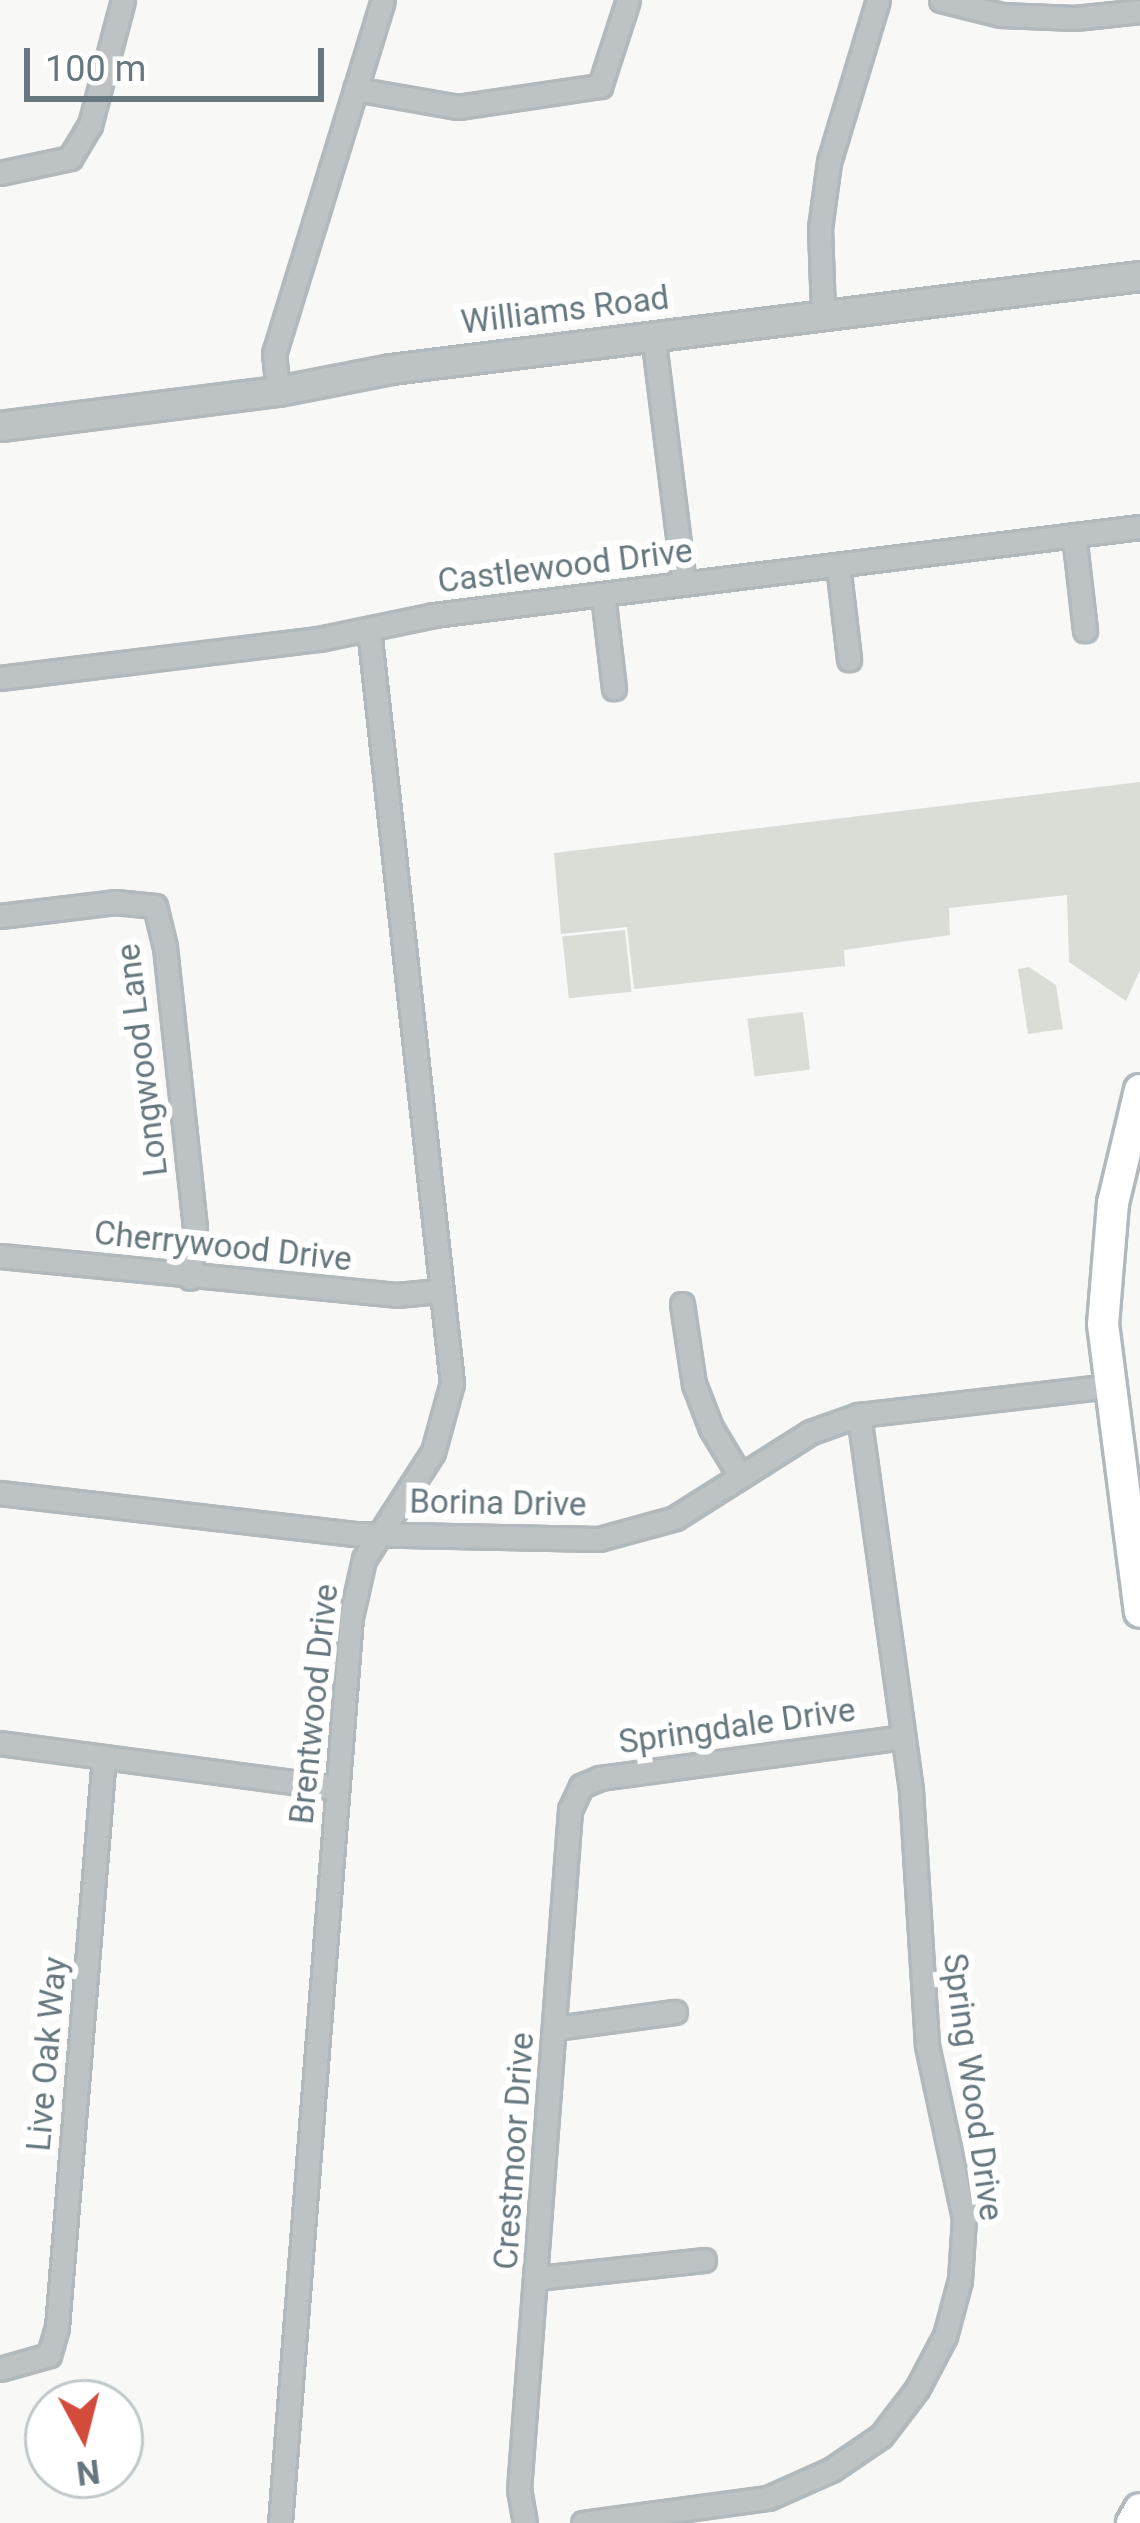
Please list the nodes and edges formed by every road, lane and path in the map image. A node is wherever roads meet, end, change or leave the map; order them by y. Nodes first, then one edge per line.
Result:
1 (123, 0) edge
2 (382, 0) edge
3 (628, 0) edge
4 (878, 0) edge
5 (940, 0) edge
6 (1140, 11) edge
7 (355, 89) junction
8 (0, 173) edge
9 (1140, 276) edge
10 (824, 313) junction
11 (653, 335) junction
12 (278, 392) junction
13 (0, 426) edge
14 (1140, 527) edge
15 (1074, 535) junction
16 (838, 565) junction
17 (684, 583) junction
18 (603, 595) junction
19 (369, 629) junction
20 (1085, 630) dead end
21 (849, 659) dead end
22 (0, 678) edge
23 (614, 688) dead end
24 (0, 916) edge
25 (1140, 1090) edge
26 (0, 1256) edge
27 (190, 1278) junction
28 (440, 1291) junction
29 (682, 1304) dead end
30 (1108, 1386) junction
31 (859, 1414) junction
32 (740, 1476) junction
33 (0, 1492) edge
34 (379, 1534) junction
35 (1140, 1612) edge
36 (903, 1737) junction
37 (0, 1743) edge
38 (104, 1757) junction
39 (581, 1786) joint
40 (337, 1788) junction
41 (675, 2012) dead end
42 (556, 2028) junction
43 (704, 2260) dead end
44 (538, 2278) junction
45 (0, 2369) edge
46 (1140, 2509) edge
47 (280, 2523) edge
48 (525, 2523) edge
49 (583, 2523) edge
50 (1132, 2523) edge

1 - 8 street
2 - 7 street
3 - 7 street
4 - 10 street
5 - 6 street
7 - 12 street
9 - 10 street, Williams Road
10 - 11 street, Williams Road
11 - 12 street, Williams Road
11 - 17 street
12 - 13 street, Williams Road
14 - 15 street, Castlewood Drive
15 - 16 street, Castlewood Drive
15 - 20 street
16 - 17 street, Castlewood Drive
16 - 21 street
17 - 18 street, Castlewood Drive
18 - 19 street, Castlewood Drive
18 - 23 street
19 - 22 street, Castlewood Drive
19 - 28 street, Brentwood Drive
24 - 27 street, Longwood Lane
25 - 30 main road
26 - 27 street, Cherrywood Drive
27 - 28 street, Cherrywood Drive
28 - 34 street, Brentwood Drive
29 - 32 street
30 - 31 street, Borina Drive
30 - 35 main road
31 - 32 street, Borina Drive
31 - 36 street, Spring Wood Drive
32 - 34 street, Borina Drive
33 - 34 street, Borina Drive
34 - 40 street, Brentwood Drive
36 - 39 street, Springdale Drive
36 - 49 street, Spring Wood Drive
37 - 38 street
38 - 40 street
38 - 45 street, Live Oak Way
39 - 42 street, Crestmoor Drive
40 - 47 street, Brentwood Drive
41 - 42 street
42 - 44 street, Crestmoor Drive
43 - 44 street
44 - 48 street, Crestmoor Drive
46 - 50 main road

